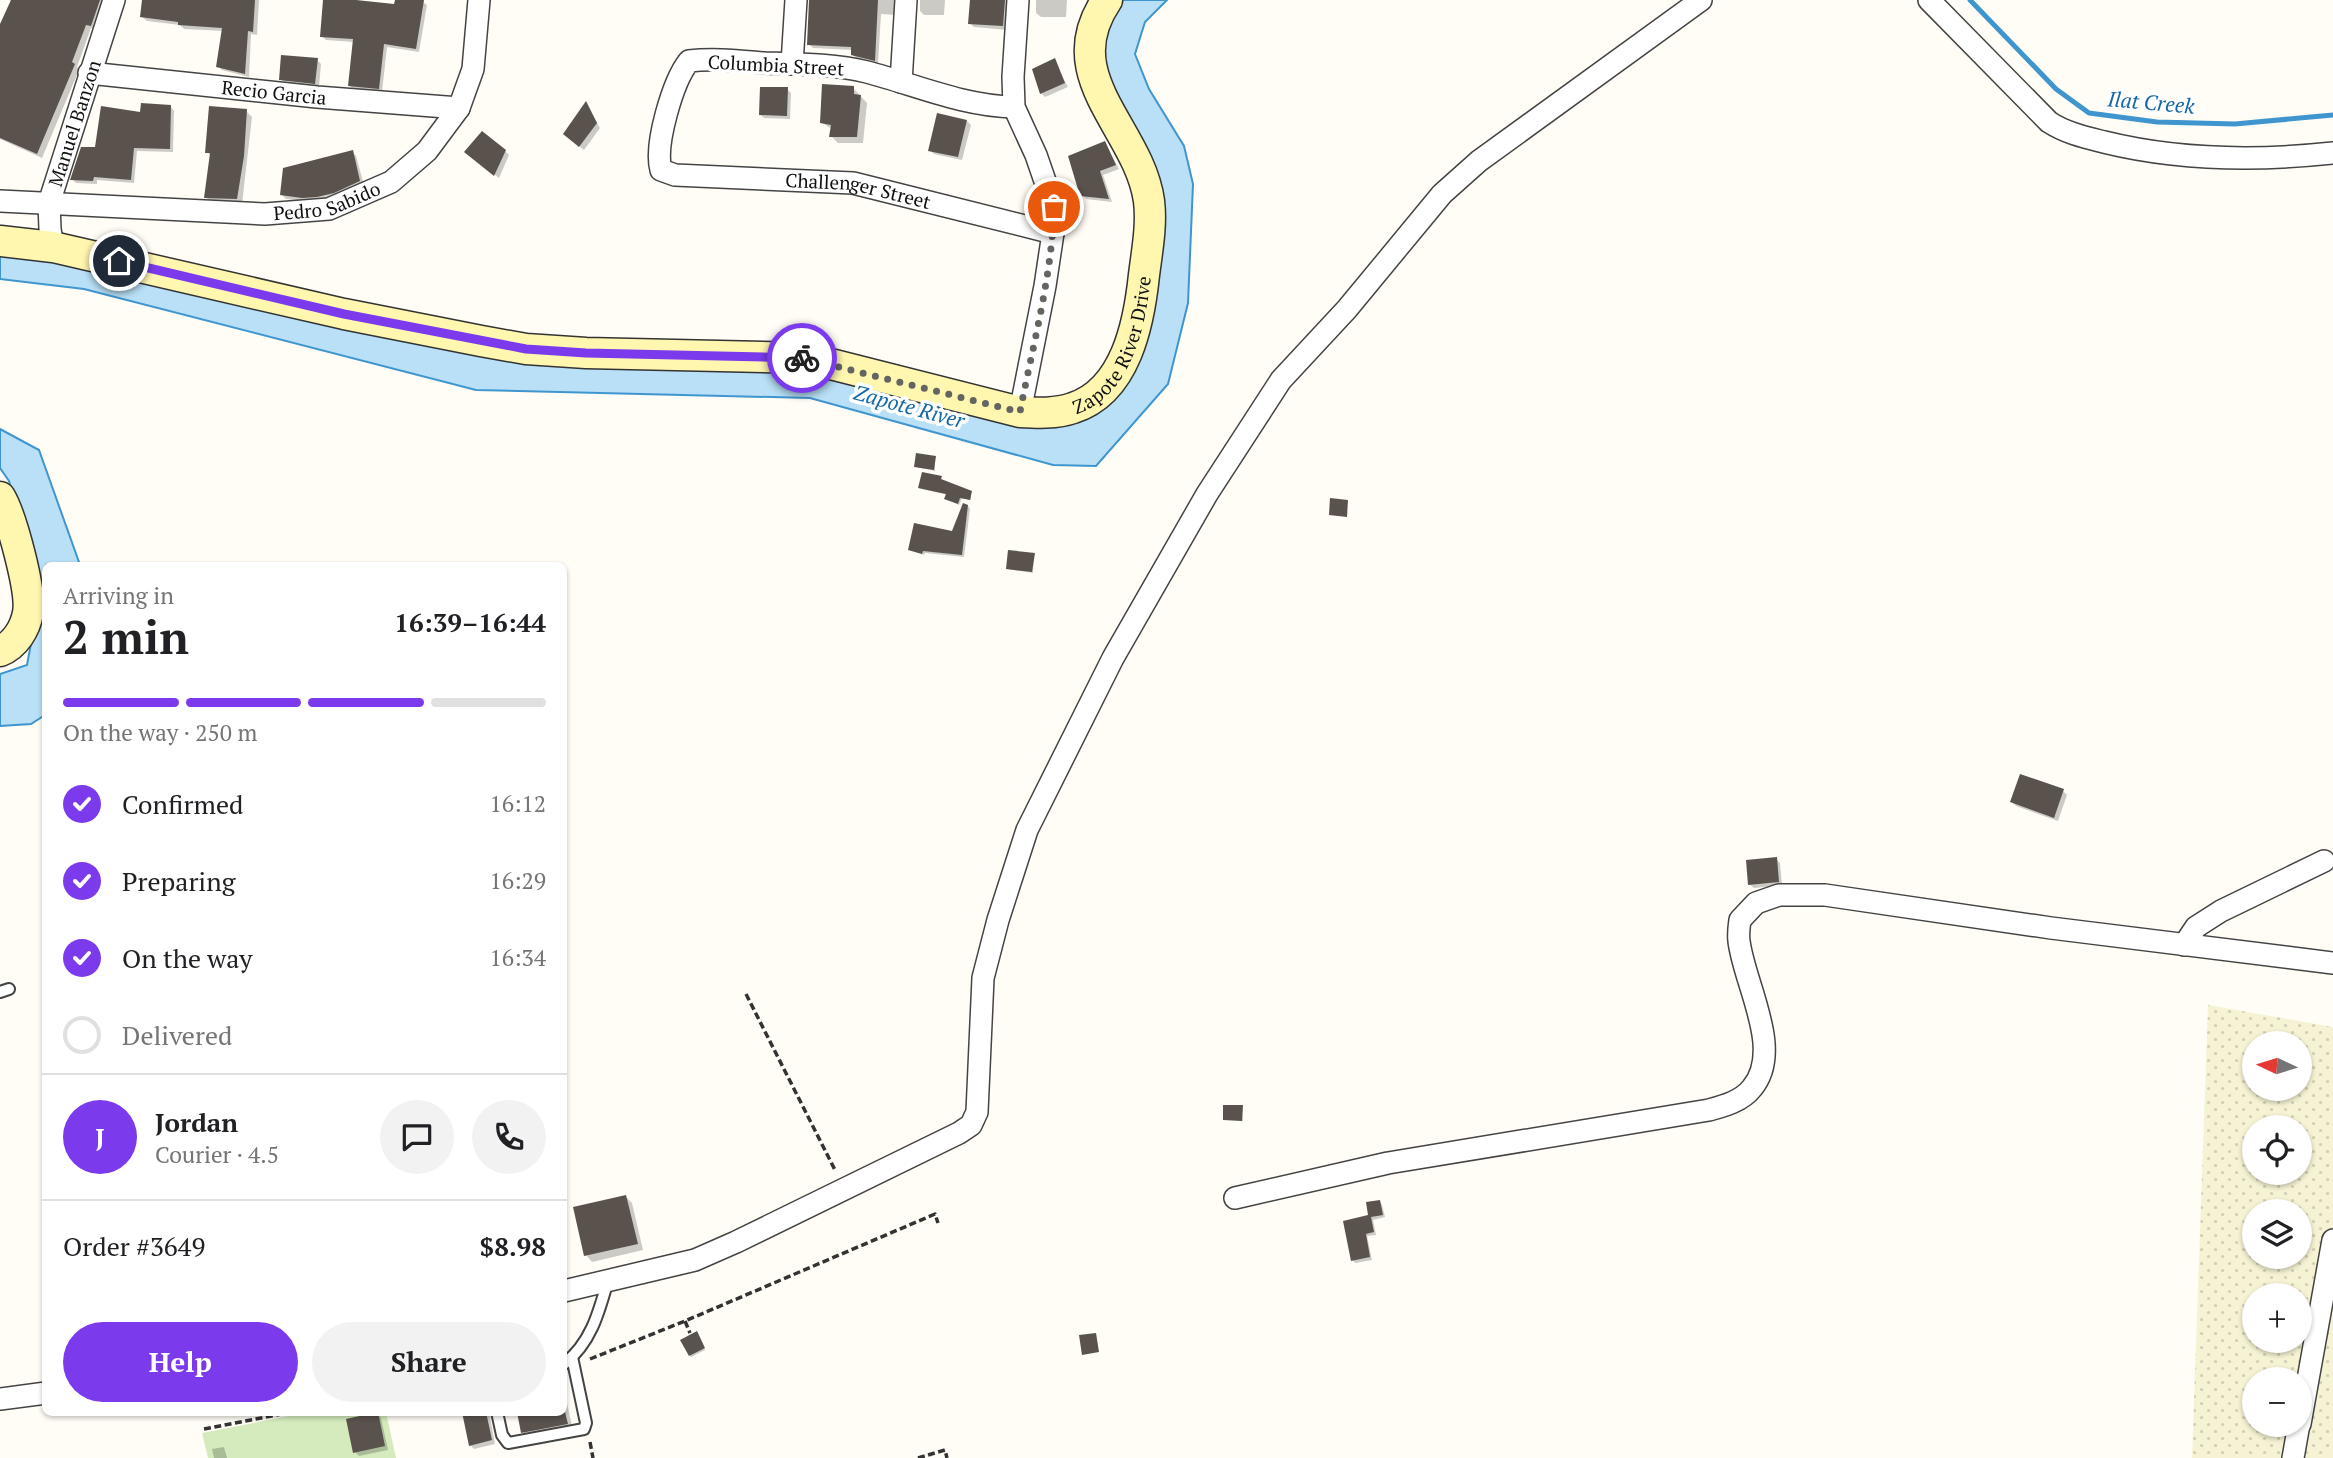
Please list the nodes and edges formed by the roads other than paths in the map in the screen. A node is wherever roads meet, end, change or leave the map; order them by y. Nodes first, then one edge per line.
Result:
1 (114, 0) edge
2 (479, 0) edge
3 (796, 0) edge
4 (906, 0) edge
5 (1018, 0) edge
6 (1107, 0) edge
7 (1701, 0) edge
8 (1929, 0) edge
9 (792, 64) junction
10 (89, 73) junction
11 (901, 82) junction
12 (459, 107) junction
13 (1014, 107) junction
14 (2333, 153) edge
15 (661, 170) joint
16 (0, 201) edge
17 (49, 203) junction
18 (1053, 233) junction
19 (0, 241) edge
20 (53, 247) junction
21 (1020, 412) junction
22 (0, 497) edge
23 (0, 651) edge
24 (2324, 861) dead end
25 (2183, 946) junction
26 (2333, 963) edge
27 (1235, 1198) dead end
28 (2333, 1240) edge
29 (608, 1280) junction
30 (567, 1290) edge
31 (570, 1362) edge
32 (2310, 1367) edge
33 (42, 1394) edge
34 (0, 1399) edge
35 (498, 1416) edge
36 (2297, 1437) edge
37 (2293, 1458) edge

1 - 10 street, Manuel Banzon
2 - 12 street, Pedro Sabido
3 - 9 street
4 - 11 street
5 - 13 street
6 - 21 main road, Zapote River Drive
7 - 29 street
8 - 14 street
9 - 11 street, Columbia Street
9 - 15 street, Columbia Street
10 - 12 street, Recio Garcia
10 - 17 street, Manuel Banzon
11 - 13 street, Columbia Street
12 - 17 street, Pedro Sabido
13 - 18 street
15 - 18 street, Challenger Street
16 - 17 street, Pedro Sabido
17 - 20 street, Manuel Banzon
18 - 21 street
19 - 20 main road, Zapote River Drive
20 - 21 main road, Zapote River Drive
22 - 23 main road
24 - 25 street
25 - 26 street
25 - 27 street
28 - 32 street
29 - 30 street
29 - 31 lane
31 - 35 lane
33 - 34 street
36 - 37 street

